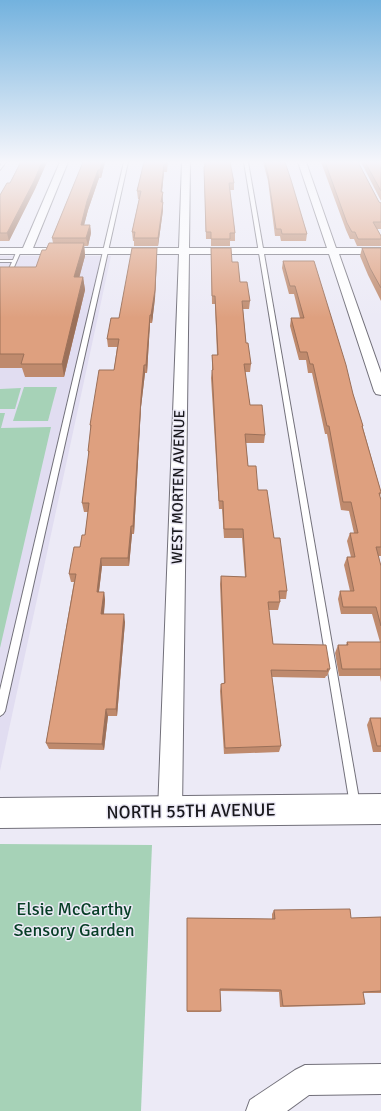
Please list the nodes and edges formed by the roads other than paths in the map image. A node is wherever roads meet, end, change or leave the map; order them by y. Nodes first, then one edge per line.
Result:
1 (40, 214) edge
2 (114, 214) edge
3 (184, 214) edge
4 (255, 214) edge
5 (320, 214) edge
6 (332, 250) junction
7 (0, 251) edge
8 (23, 251) junction
9 (105, 251) junction
10 (183, 251) junction
11 (261, 251) junction
12 (381, 251) edge
13 (0, 261) edge
14 (14, 261) junction
15 (0, 274) edge
16 (381, 392) edge
17 (0, 711) edge
18 (368, 809) edge
19 (170, 812) junction
20 (0, 814) edge
21 (381, 1079) edge
22 (260, 1111) edge

1 - 8 street
2 - 9 lane
3 - 10 street, WEST MORTEN AVENUE
4 - 11 lane
5 - 6 street
6 - 11 street
6 - 12 street
6 - 16 street
7 - 8 street
8 - 9 street
8 - 14 lane
9 - 10 street
9 - 17 lane
10 - 11 street
10 - 19 street, WEST MORTEN AVENUE
11 - 18 lane
13 - 14 lane
14 - 15 lane
18 - 19 street, NORTH 55TH AVENUE
19 - 20 street, NORTH 55TH AVENUE
21 - 22 street

